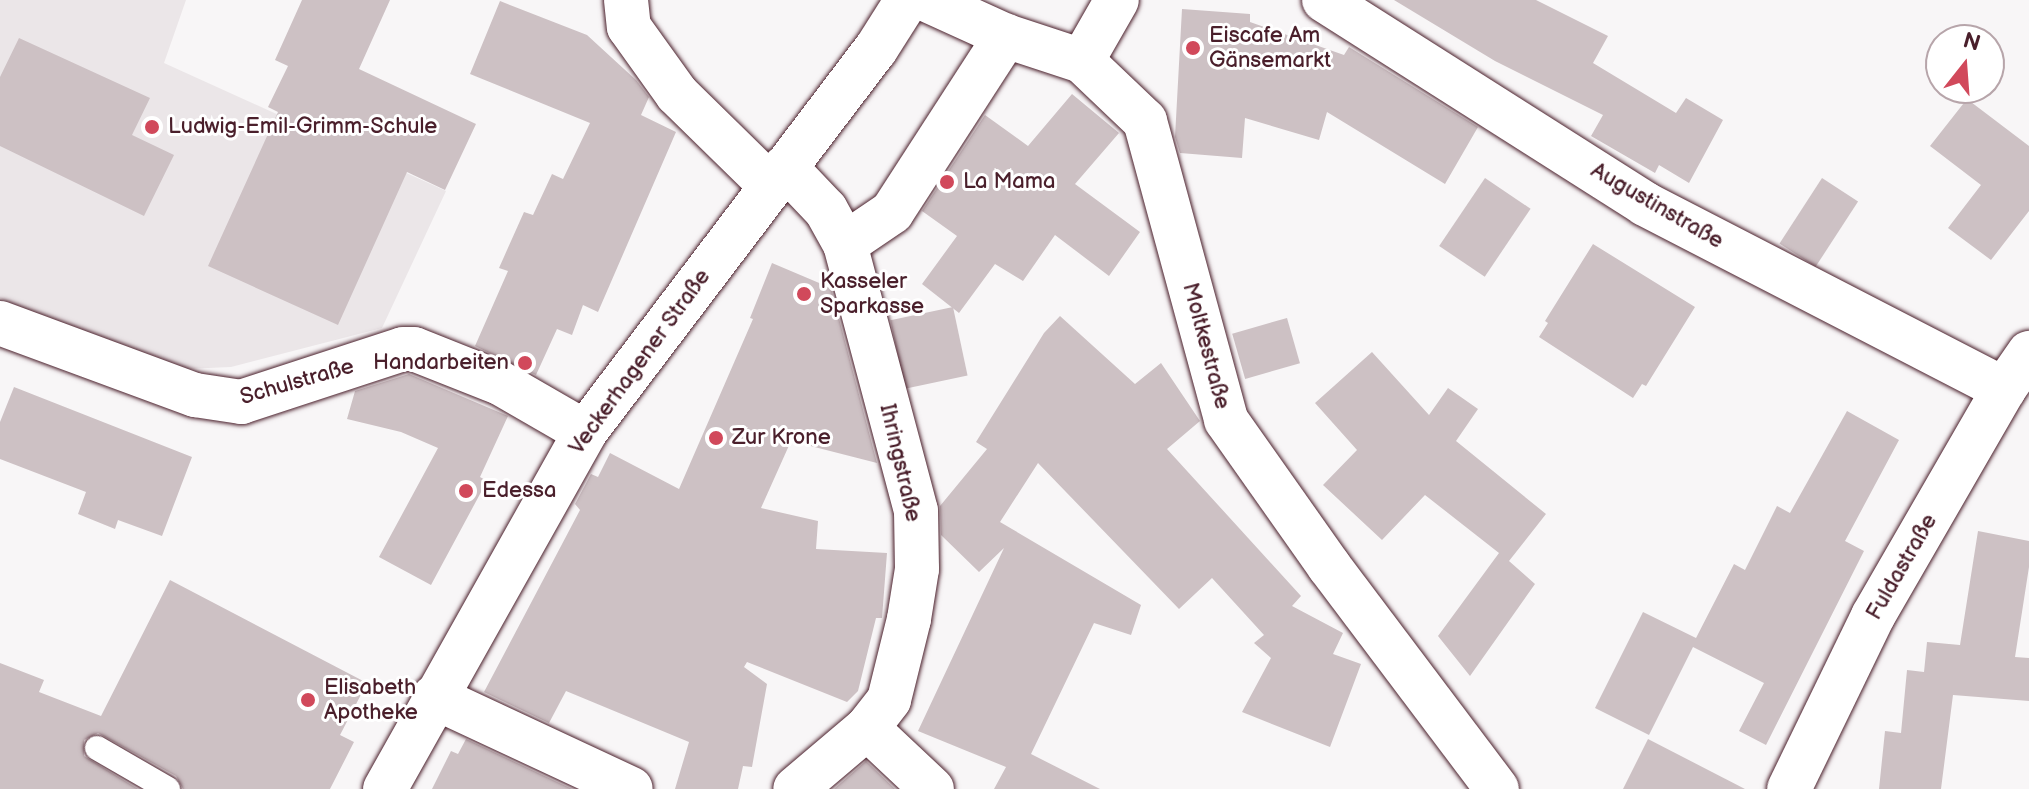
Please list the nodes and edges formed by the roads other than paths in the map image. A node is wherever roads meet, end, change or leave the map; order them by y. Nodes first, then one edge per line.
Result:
1 (626, 0) edge
2 (907, 0) edge
3 (927, 0) edge
4 (1117, 0) edge
5 (1324, 0) edge
6 (1006, 36) junction
7 (1082, 61) junction
8 (778, 177) junction
9 (845, 244) junction
10 (0, 323) edge
11 (2029, 353) edge
12 (2004, 389) junction
13 (585, 432) junction
14 (434, 697) junction
15 (867, 728) junction
16 (97, 748) dead end
17 (168, 789) edge
18 (385, 789) edge
19 (631, 789) edge
20 (795, 789) edge
21 (932, 789) edge
22 (1497, 789) edge
23 (1789, 789) edge

1 - 8 street, Ihringstraße
2 - 8 street, Veckerhagener Straße
3 - 6 street, Moltkestraße
4 - 7 street
5 - 12 street, Augustinstraße
6 - 7 street, Moltkestraße
6 - 9 street
7 - 22 street, Moltkestraße
8 - 9 street, Ihringstraße
8 - 13 street, Veckerhagener Straße
9 - 15 street, Ihringstraße
10 - 13 street, Schulstraße
11 - 12 street, Fuldastraße
12 - 23 street, Fuldastraße
13 - 14 street, Veckerhagener Straße
14 - 18 street, Veckerhagener Straße
14 - 19 street
15 - 20 street, Ihringstraße
15 - 21 street
16 - 17 lane

